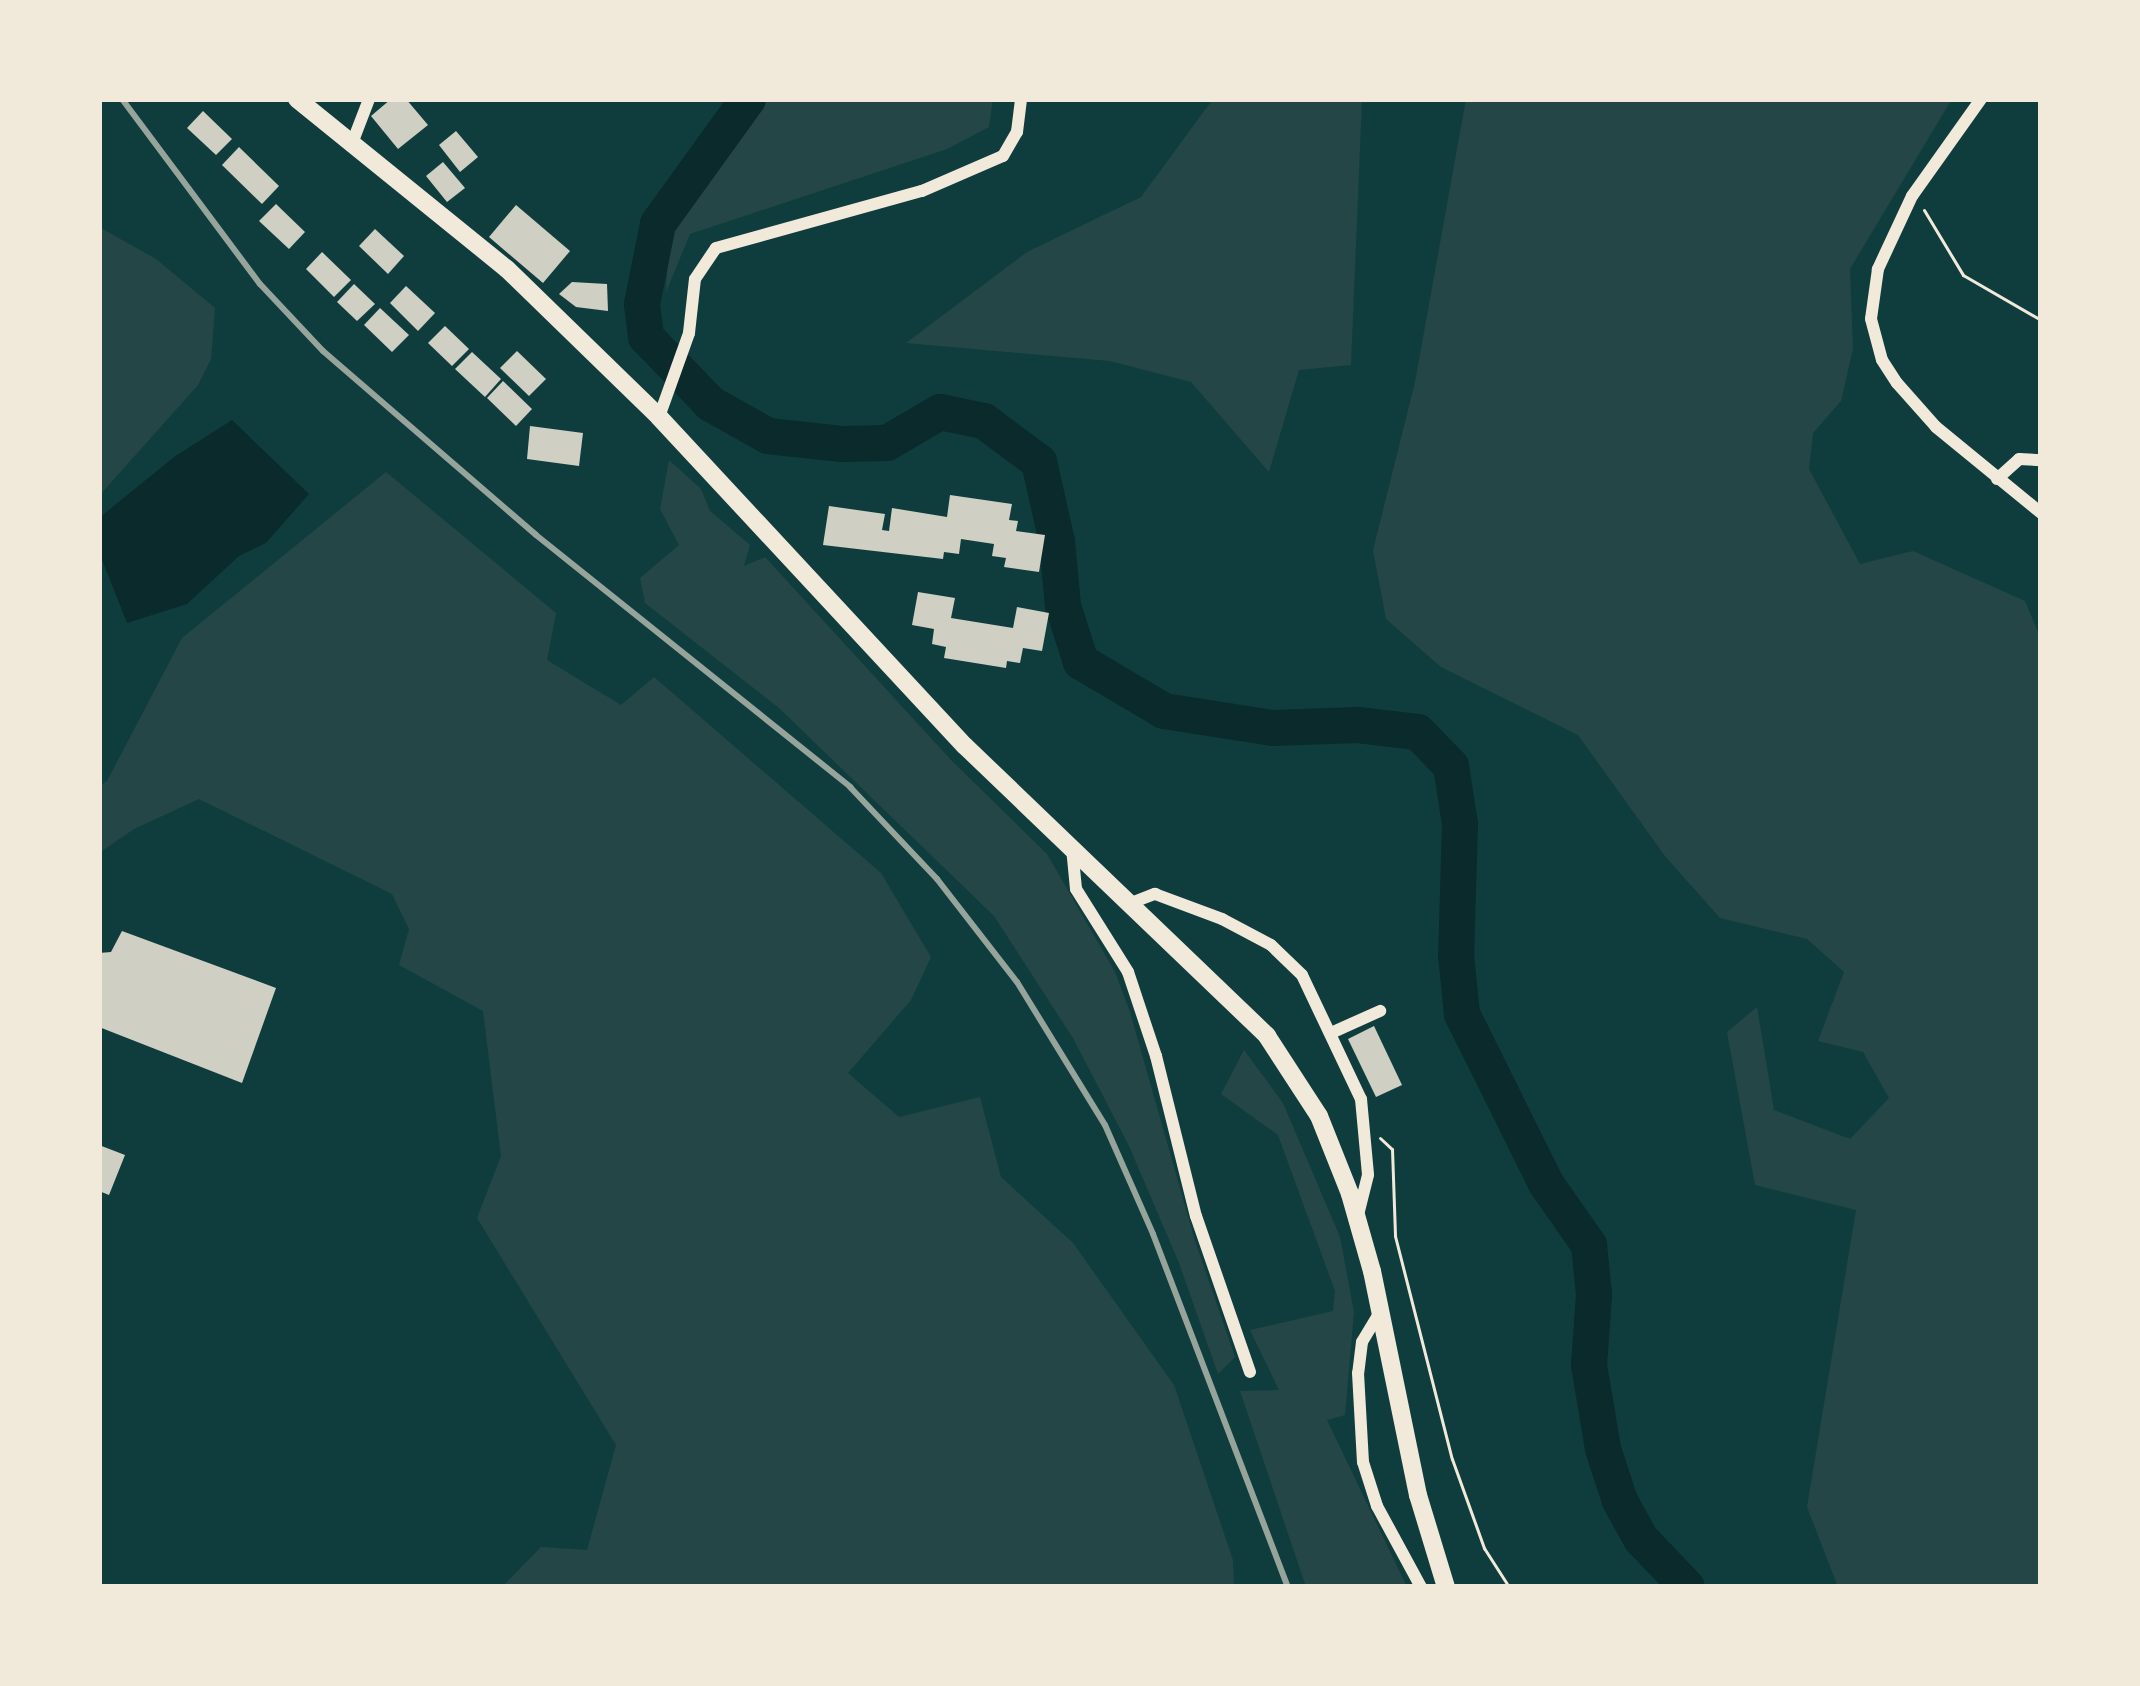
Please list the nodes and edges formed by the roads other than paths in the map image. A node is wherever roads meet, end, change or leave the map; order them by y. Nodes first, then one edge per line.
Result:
1 (297, 99) edge
2 (369, 99) edge
3 (1021, 99) edge
4 (1982, 99) edge
5 (351, 146) junction
6 (659, 416) junction
7 (2041, 460) edge
8 (1997, 479) junction
9 (2041, 513) edge
10 (1072, 847) junction
11 (1131, 902) junction
12 (1380, 1011) dead end
13 (1331, 1033) junction
14 (1357, 1220) junction
15 (1380, 1312) junction
16 (1250, 1372) dead end
17 (1421, 1587) edge
18 (1446, 1587) edge

1 - 5 main road
2 - 5 street
3 - 6 street
4 - 8 street
5 - 6 main road
6 - 10 main road
7 - 8 street
8 - 9 street
10 - 11 main road
10 - 16 street
11 - 13 street
11 - 14 main road
12 - 13 street
13 - 14 street
14 - 15 main road
15 - 17 street
15 - 18 main road

